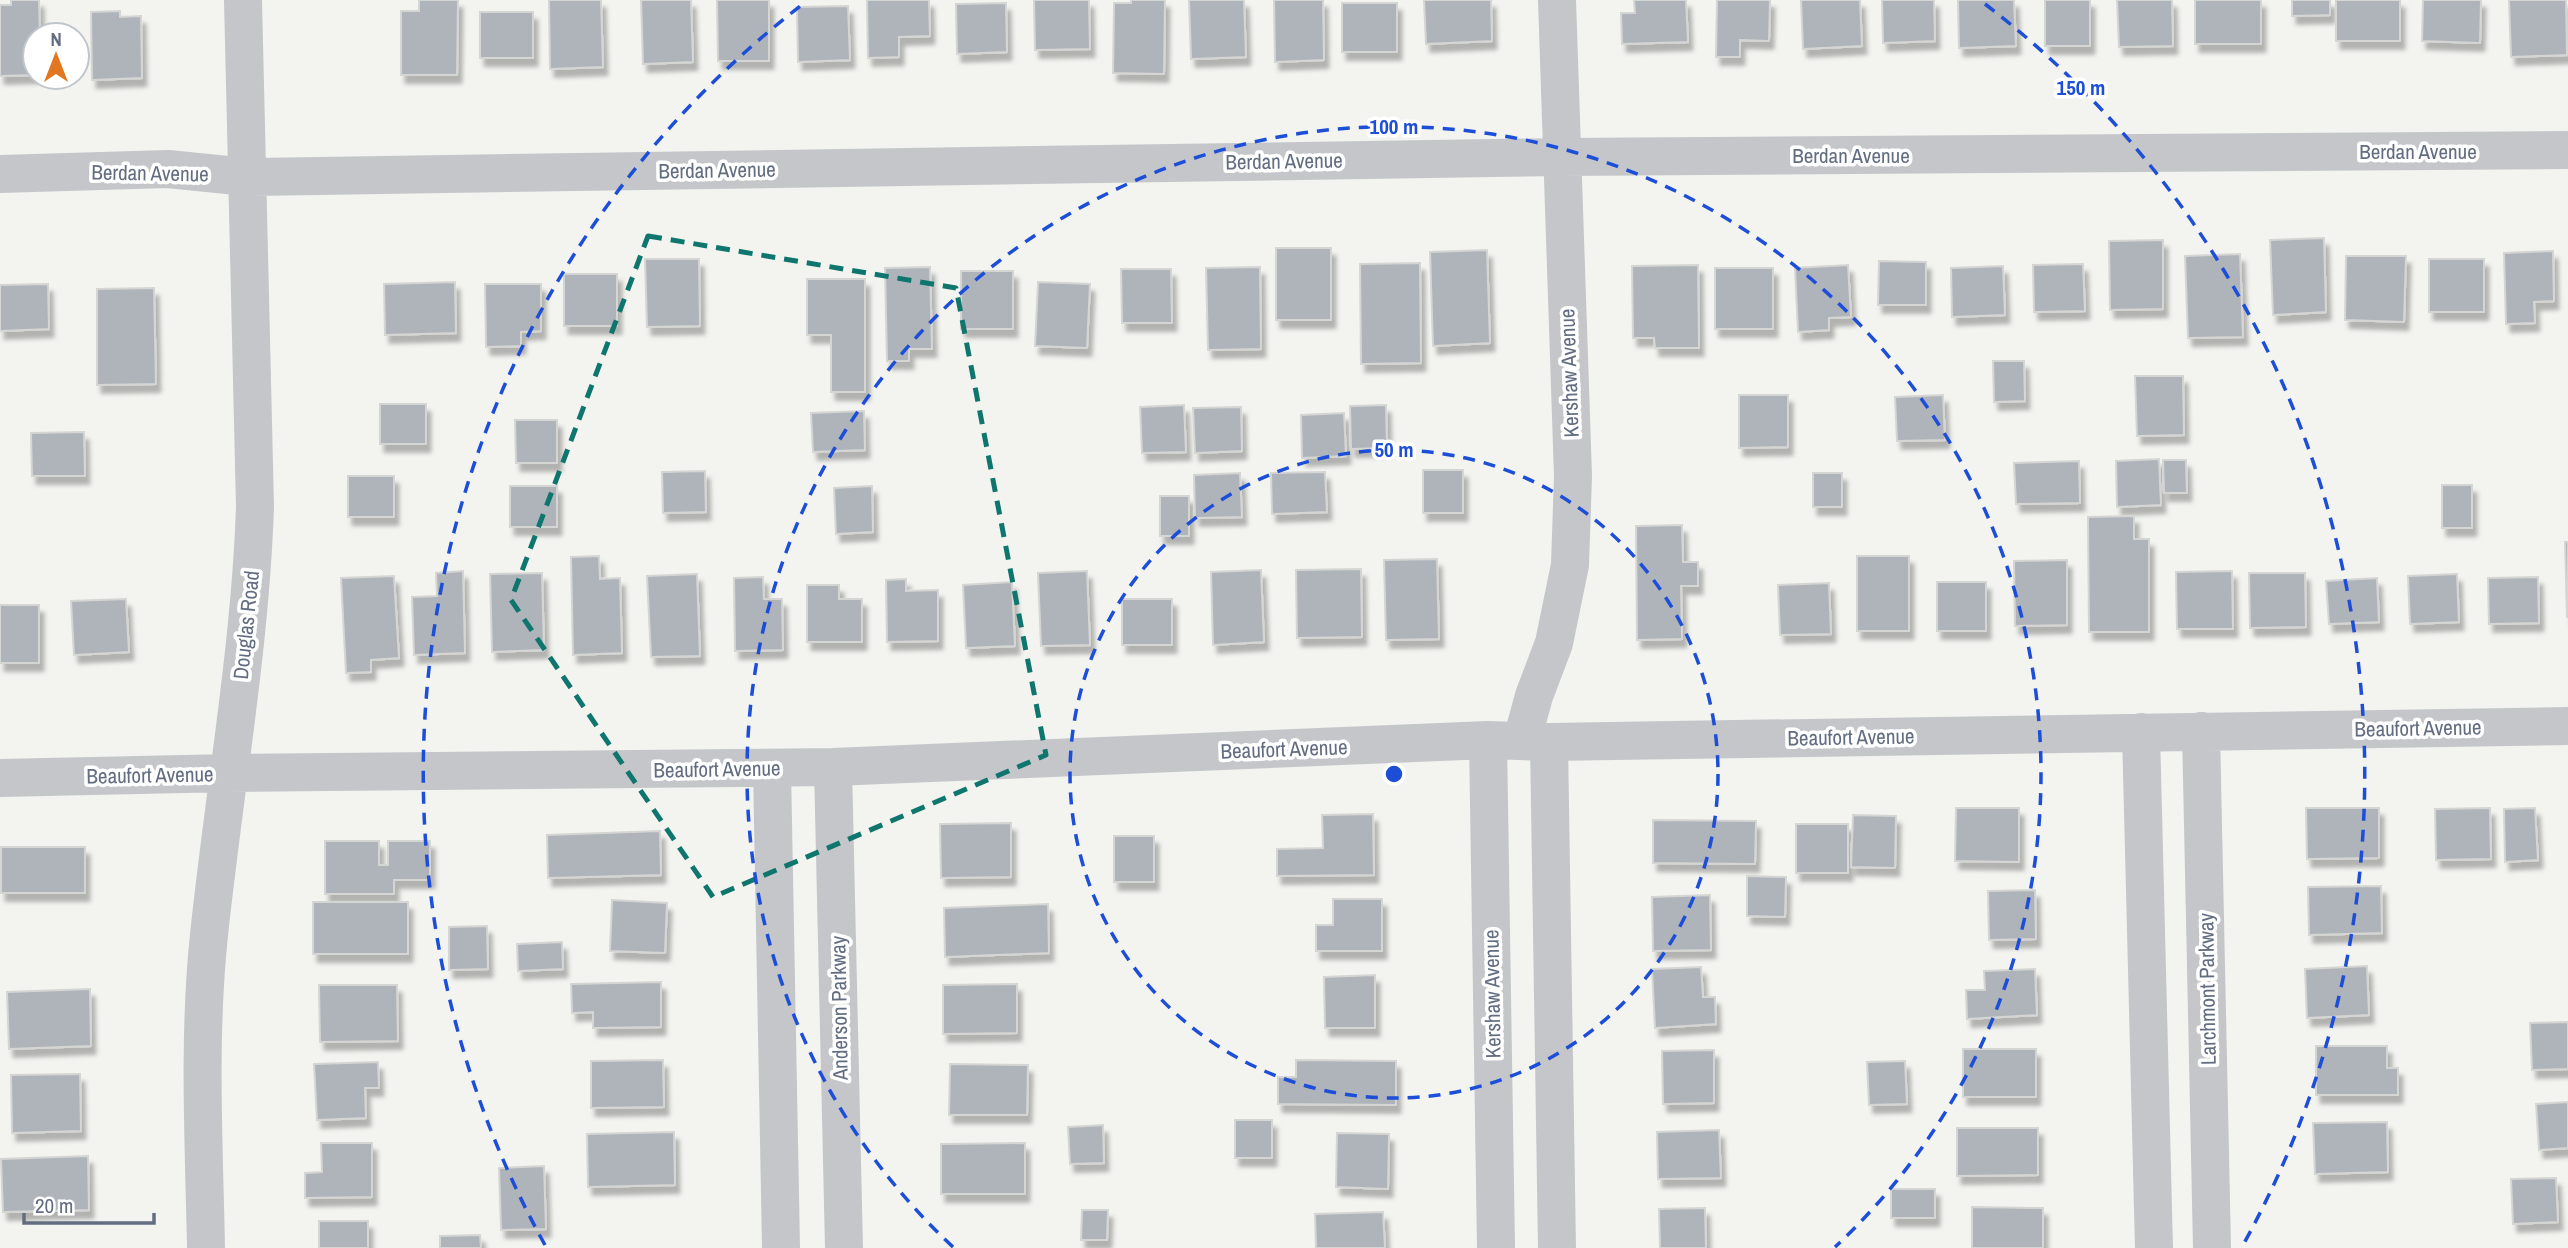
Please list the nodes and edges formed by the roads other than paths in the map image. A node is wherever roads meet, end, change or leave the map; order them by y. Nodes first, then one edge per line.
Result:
1 (243, 0) edge
2 (1557, 0) edge
3 (2568, 150) edge
4 (1562, 157) junction
5 (0, 174) edge
6 (247, 177) junction
7 (2568, 726) edge
8 (2201, 731) junction
9 (2141, 732) junction
10 (1520, 741) junction
11 (833, 767) junction
12 (772, 768) junction
13 (230, 773) junction
14 (0, 778) edge
15 (206, 1248) edge
16 (781, 1248) edge
17 (844, 1248) edge
18 (1496, 1248) edge
19 (1557, 1248) edge
20 (2154, 1248) edge
21 (2212, 1248) edge

1 - 6 street, Douglas Road
2 - 4 street, Kershaw Avenue
3 - 4 street, Berdan Avenue
4 - 6 street, Berdan Avenue
4 - 10 street, Kershaw Avenue
5 - 6 street, Berdan Avenue
6 - 13 street, Douglas Road
7 - 8 street, Beaufort Avenue
8 - 9 street, Beaufort Avenue
8 - 21 street, Larchmont Parkway
9 - 10 street, Beaufort Avenue
9 - 20 street
10 - 11 street, Beaufort Avenue
10 - 18 street, Kershaw Avenue
10 - 19 street, Kershaw Avenue
11 - 12 street, Beaufort Avenue
11 - 17 street, Anderson Parkway
12 - 13 street, Beaufort Avenue
12 - 16 street
13 - 14 street, Beaufort Avenue
13 - 15 street, Douglas Road

